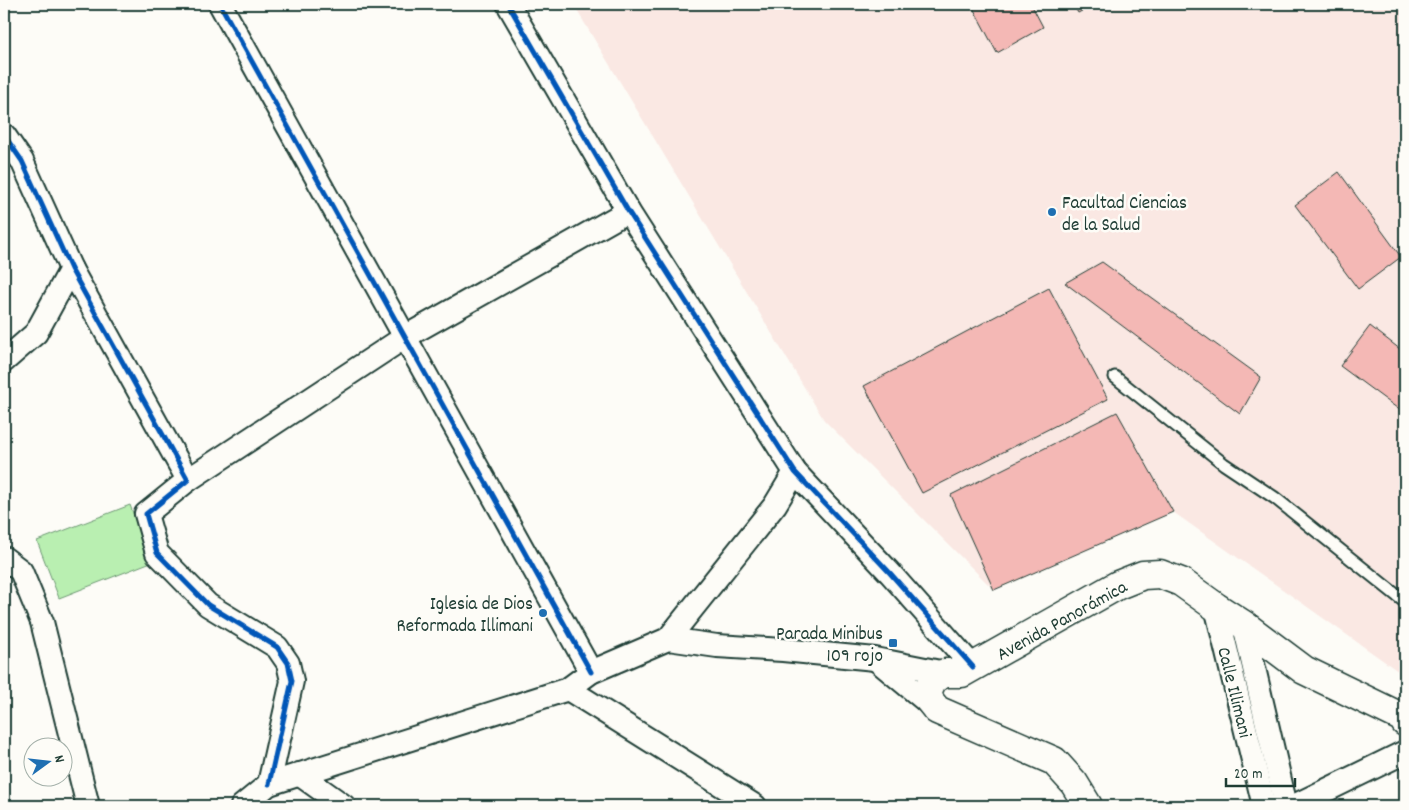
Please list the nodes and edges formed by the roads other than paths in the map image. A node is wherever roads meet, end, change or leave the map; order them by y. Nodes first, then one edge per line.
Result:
1 (220, 4) edge
2 (508, 4) edge
3 (4, 134) edge
4 (628, 211) junction
5 (72, 270) junction
6 (405, 337) junction
7 (4, 361) edge
8 (1115, 377) dead end
9 (795, 472) junction
10 (188, 480) junction
11 (4, 558) edge
12 (1405, 602) edge
13 (1216, 607) junction
14 (1244, 624) junction
15 (668, 639) junction
16 (875, 659) junction
17 (973, 667) junction
18 (591, 672) junction
19 (945, 673) junction
20 (568, 690) junction
21 (937, 710) junction
22 (1404, 719) edge
23 (1405, 752) edge
24 (299, 774) junction
25 (269, 784) junction
26 (88, 806) edge
27 (242, 806) edge
28 (344, 806) edge
29 (754, 806) edge
30 (1088, 806) edge
31 (1264, 806) edge
32 (1286, 806) edge
33 (1294, 806) edge

1 - 6 street
2 - 4 street
3 - 5 street
4 - 6 street
4 - 9 street
5 - 7 street
5 - 10 street
6 - 10 street
6 - 18 street
8 - 12 lane
9 - 15 street
9 - 17 street
10 - 25 street
11 - 26 street
13 - 14 main road, Avenida Panorámica
13 - 17 main road, Avenida Panorámica
13 - 31 street, Calle Illimani
14 - 22 main road, Avenida Panorámica
14 - 32 street, Calle Illimani
15 - 16 street
15 - 18 street
16 - 19 street
16 - 21 street
17 - 19 main road, Avenida Panorámica
18 - 20 street
19 - 21 main road
20 - 24 street
20 - 29 street
21 - 30 main road
23 - 33 street
24 - 25 street
24 - 28 street
25 - 27 street

